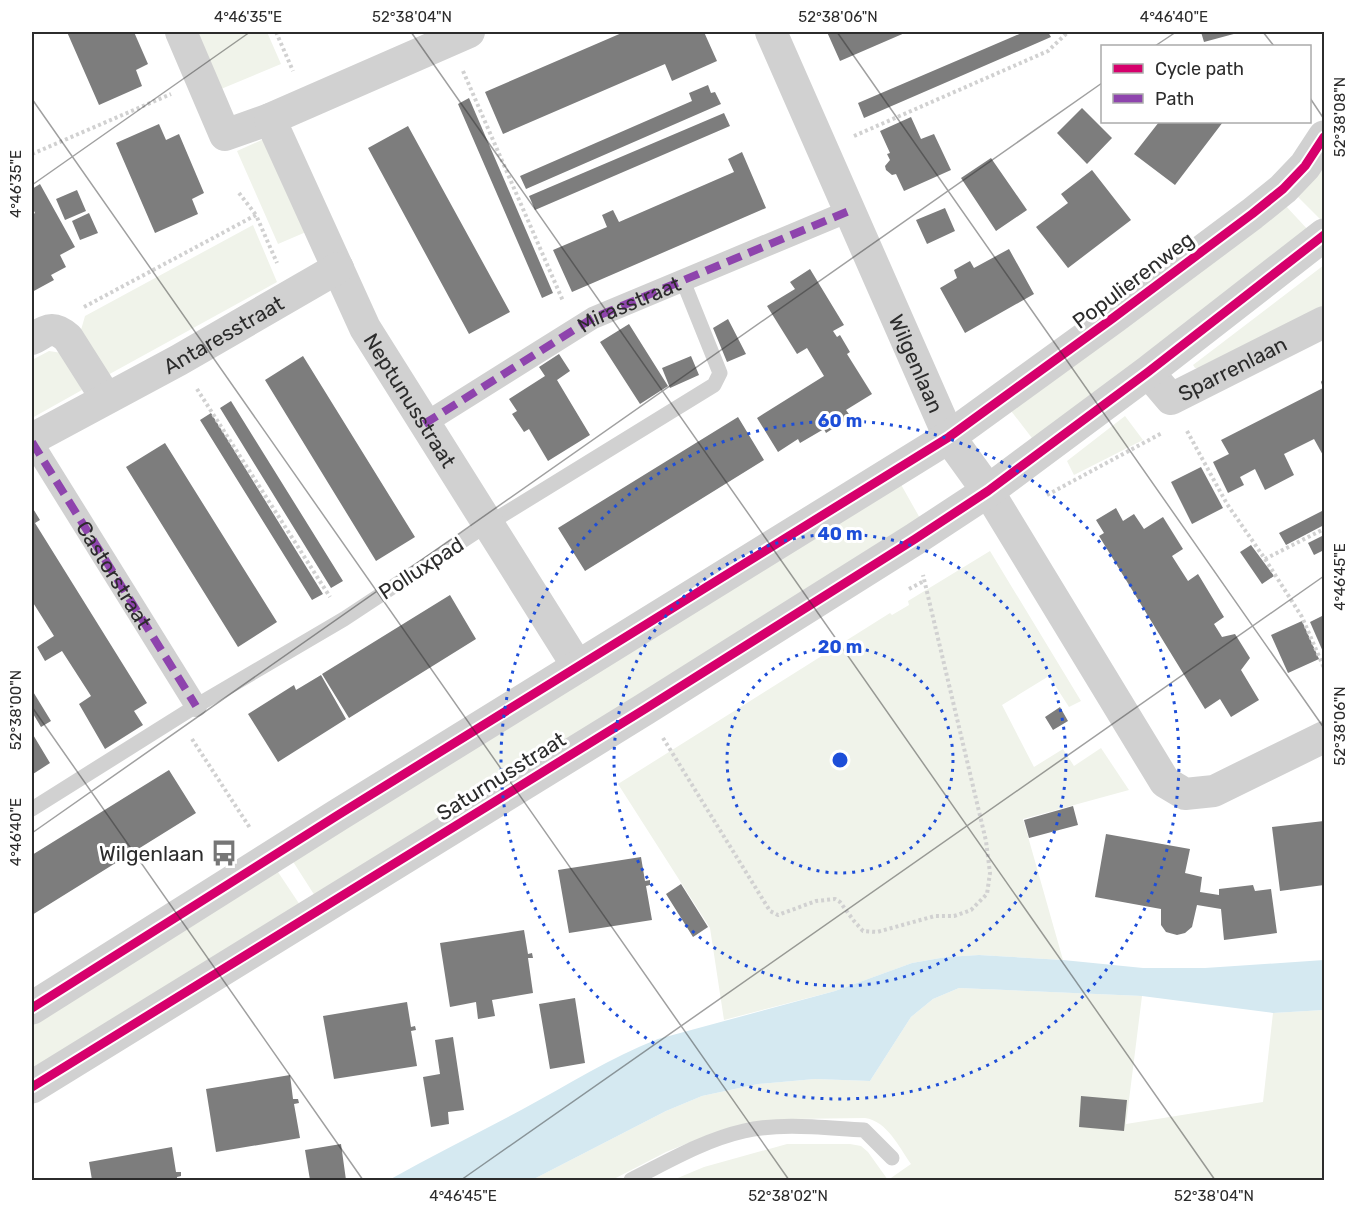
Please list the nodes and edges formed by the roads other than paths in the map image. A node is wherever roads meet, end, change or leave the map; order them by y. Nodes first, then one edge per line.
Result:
1 (181, 32) edge
2 (771, 32) edge
3 (459, 36) edge
4 (270, 119) junction
5 (1324, 137) edge
6 (849, 211) junction
7 (1324, 235) edge
8 (338, 268) junction
9 (683, 281) junction
10 (1324, 322) edge
11 (46, 335) edge
12 (1148, 372) junction
13 (106, 398) junction
14 (424, 424) junction
15 (949, 437) junction
16 (32, 440) edge
17 (996, 505) junction
18 (488, 524) junction
19 (578, 667) junction
20 (187, 712) junction
21 (1324, 737) edge
22 (32, 809) edge
23 (32, 1008) edge
24 (32, 1088) edge
25 (892, 1158) dead end
26 (631, 1180) edge

1 - 4 street
2 - 6 street, Wilgenlaan
3 - 4 street
4 - 8 street, Neptunusstraat
5 - 15 street, Populierenweg
6 - 9 street, Mirasstraat
6 - 15 street, Wilgenlaan
7 - 12 street
8 - 13 street, Antaresstraat
8 - 14 street, Neptunusstraat
9 - 14 street, Mirasstraat
9 - 18 lane, Polluxpad
10 - 12 street, Sparrenlaan
11 - 13 street
12 - 17 street
13 - 16 street, Antaresstraat
14 - 18 street, Neptunusstraat
15 - 17 street, Wilgenlaan
15 - 19 street
16 - 20 street, Castorstraat
17 - 21 street, Wilgenlaan
17 - 24 street, Saturnusstraat
18 - 19 street, Neptunusstraat
18 - 20 lane, Polluxpad
19 - 23 street
20 - 22 lane, Polluxpad
25 - 26 lane

